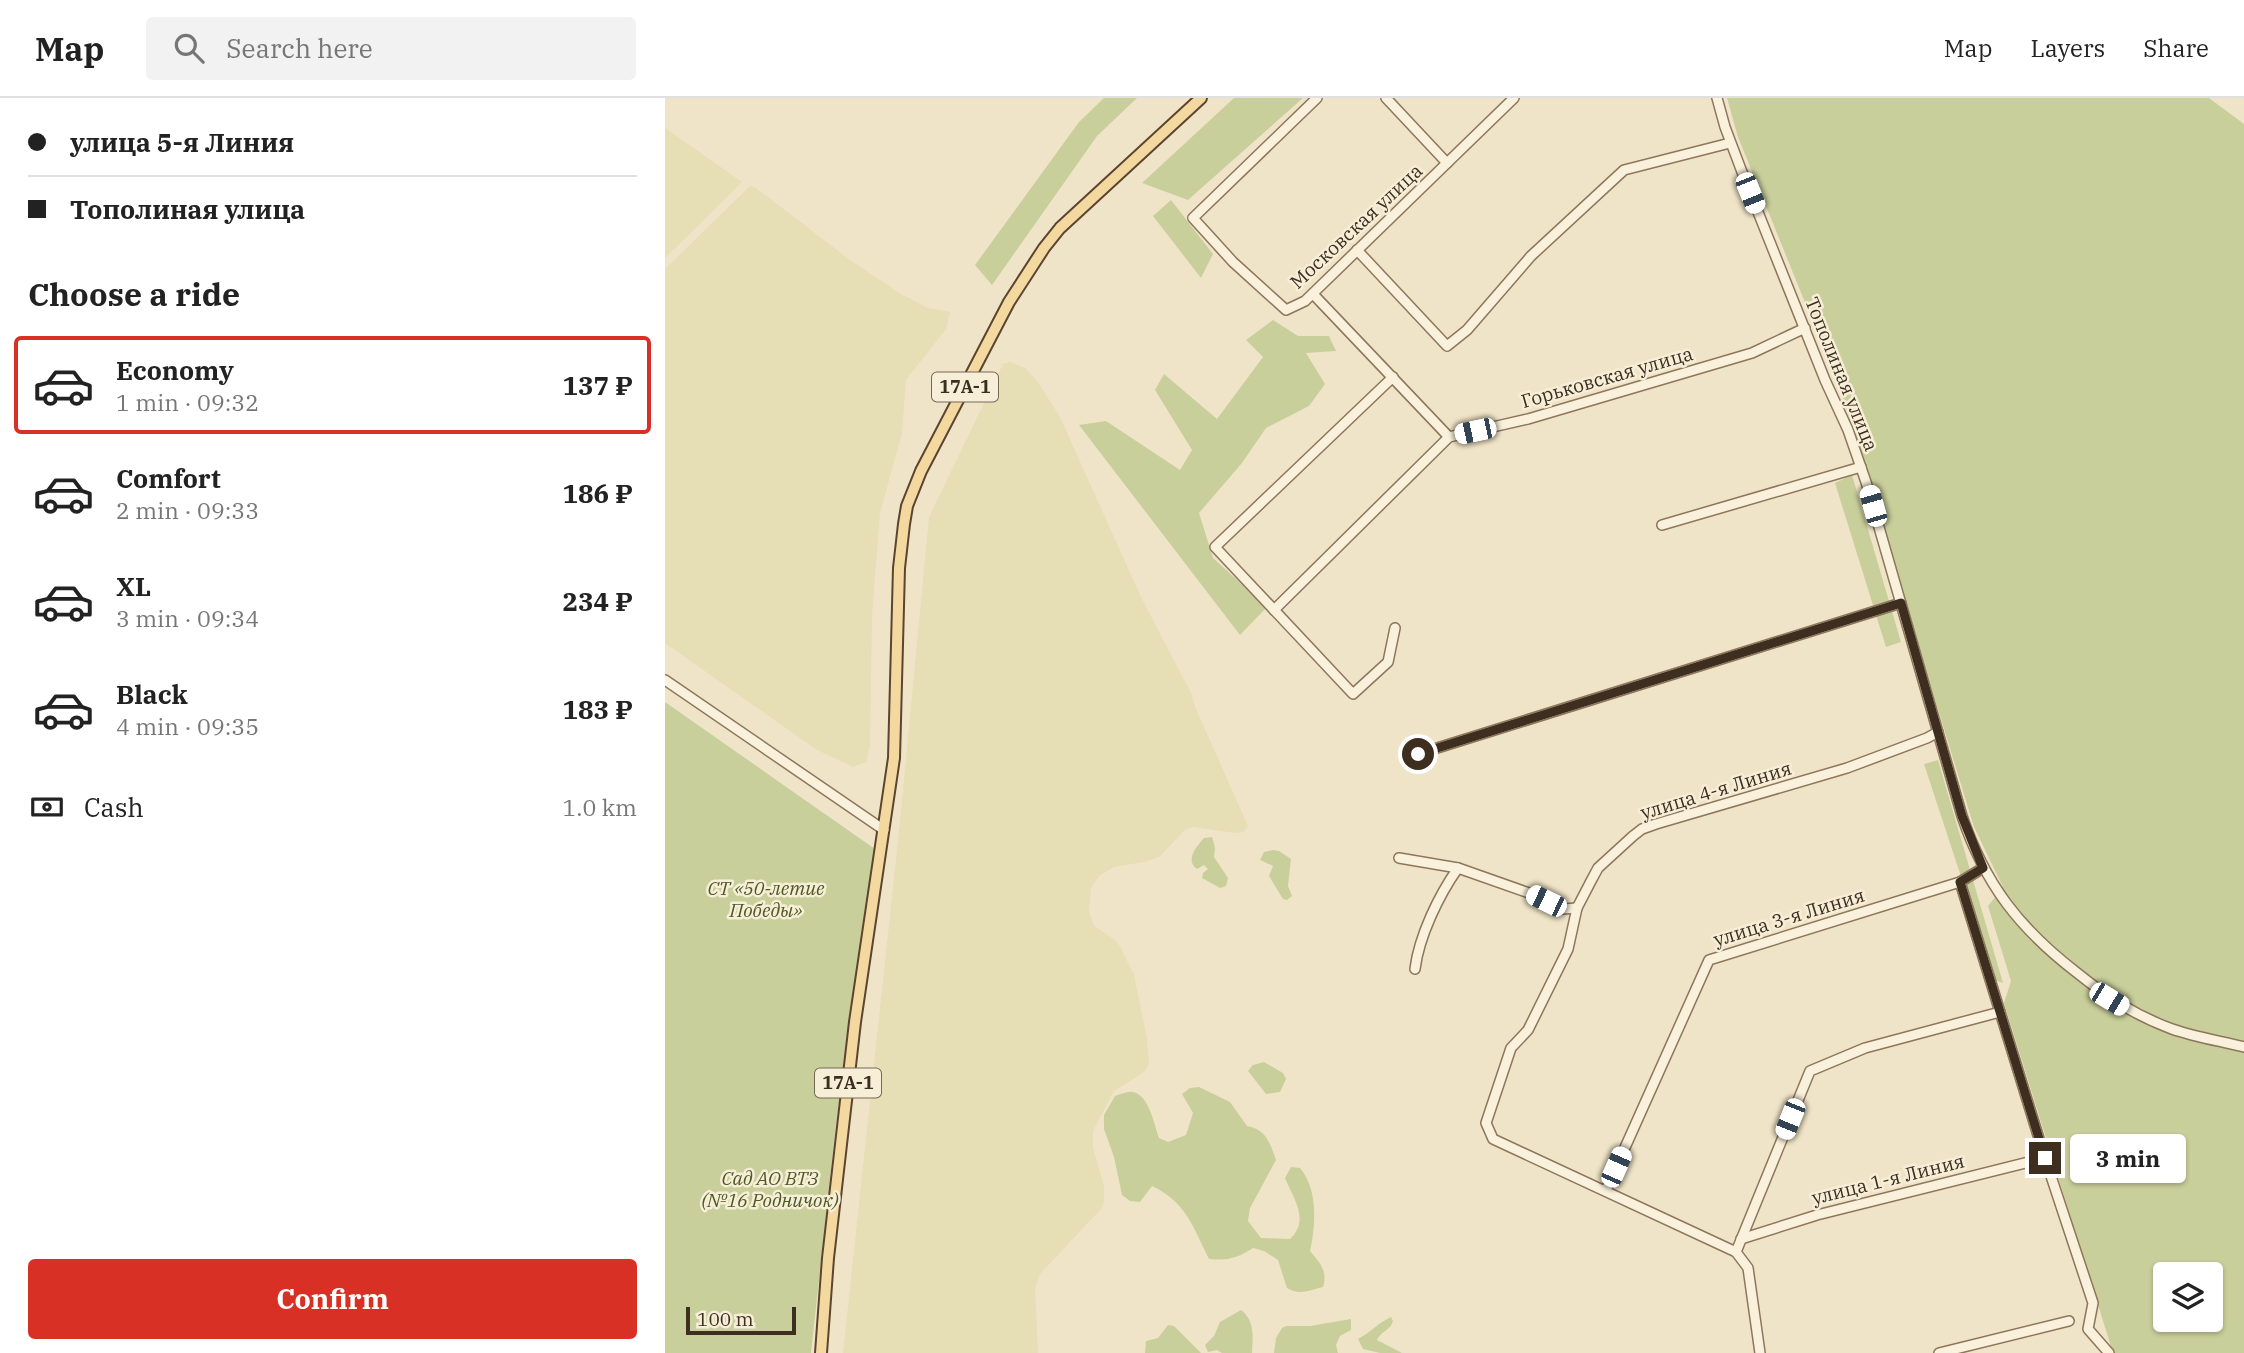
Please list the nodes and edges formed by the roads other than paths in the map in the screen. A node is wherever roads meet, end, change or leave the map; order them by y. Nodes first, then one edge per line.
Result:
1 (1201, 98) edge
2 (1317, 98) edge
3 (1386, 98) edge
4 (1514, 98) edge
5 (1717, 98) edge
6 (1731, 143) junction
7 (1447, 163) junction
8 (1357, 250) junction
9 (1313, 294) junction
10 (1805, 328) junction
11 (1393, 377) junction
12 (1449, 437) junction
13 (1861, 467) junction
14 (1662, 525) dead end
15 (1901, 603) junction
16 (1274, 610) junction
17 (1395, 628) dead end
18 (665, 680) edge
19 (1938, 732) junction
20 (1418, 754) dead end
21 (884, 830) junction
22 (1399, 858) dead end
23 (1458, 868) junction
24 (1983, 868) junction
25 (1960, 882) junction
26 (1577, 908) junction
27 (1415, 969) dead end
28 (2000, 1012) junction
29 (2244, 1047) edge
30 (2045, 1158) junction
31 (1606, 1190) junction
32 (1741, 1239) junction
33 (1736, 1252) junction
34 (2070, 1321) dead end
35 (821, 1353) edge
36 (1760, 1353) edge
37 (1939, 1353) edge
38 (2109, 1353) edge

1 - 21 main road, 17А-1
2 - 9 street, Московская улица
3 - 7 street
4 - 7 street, Московская улица
5 - 6 street, Тополиная улица
6 - 8 street
6 - 10 street, Тополиная улица
7 - 8 street, Московская улица
8 - 9 street, Московская улица
9 - 11 street
10 - 12 street, Горьковская улица
10 - 13 street, Тополиная улица
11 - 12 street
11 - 16 street
12 - 16 street
13 - 14 street
13 - 15 street, Тополиная улица
15 - 19 street, Тополиная улица
15 - 20 street
16 - 17 street
18 - 21 street
19 - 24 street, Тополиная улица
19 - 26 street, улица 4-я Линия
21 - 35 main road, 17А-1
22 - 23 street
23 - 26 street
23 - 27 street
24 - 25 street, улица 3-я Линия
24 - 29 street, Тополиная улица
25 - 28 street
25 - 31 street, улица 3-я Линия
26 - 31 street, улица 4-я Линия
28 - 30 street
28 - 32 street
30 - 32 street, улица 1-я Линия
30 - 38 street
31 - 33 street
32 - 33 street
33 - 36 street
34 - 37 street

